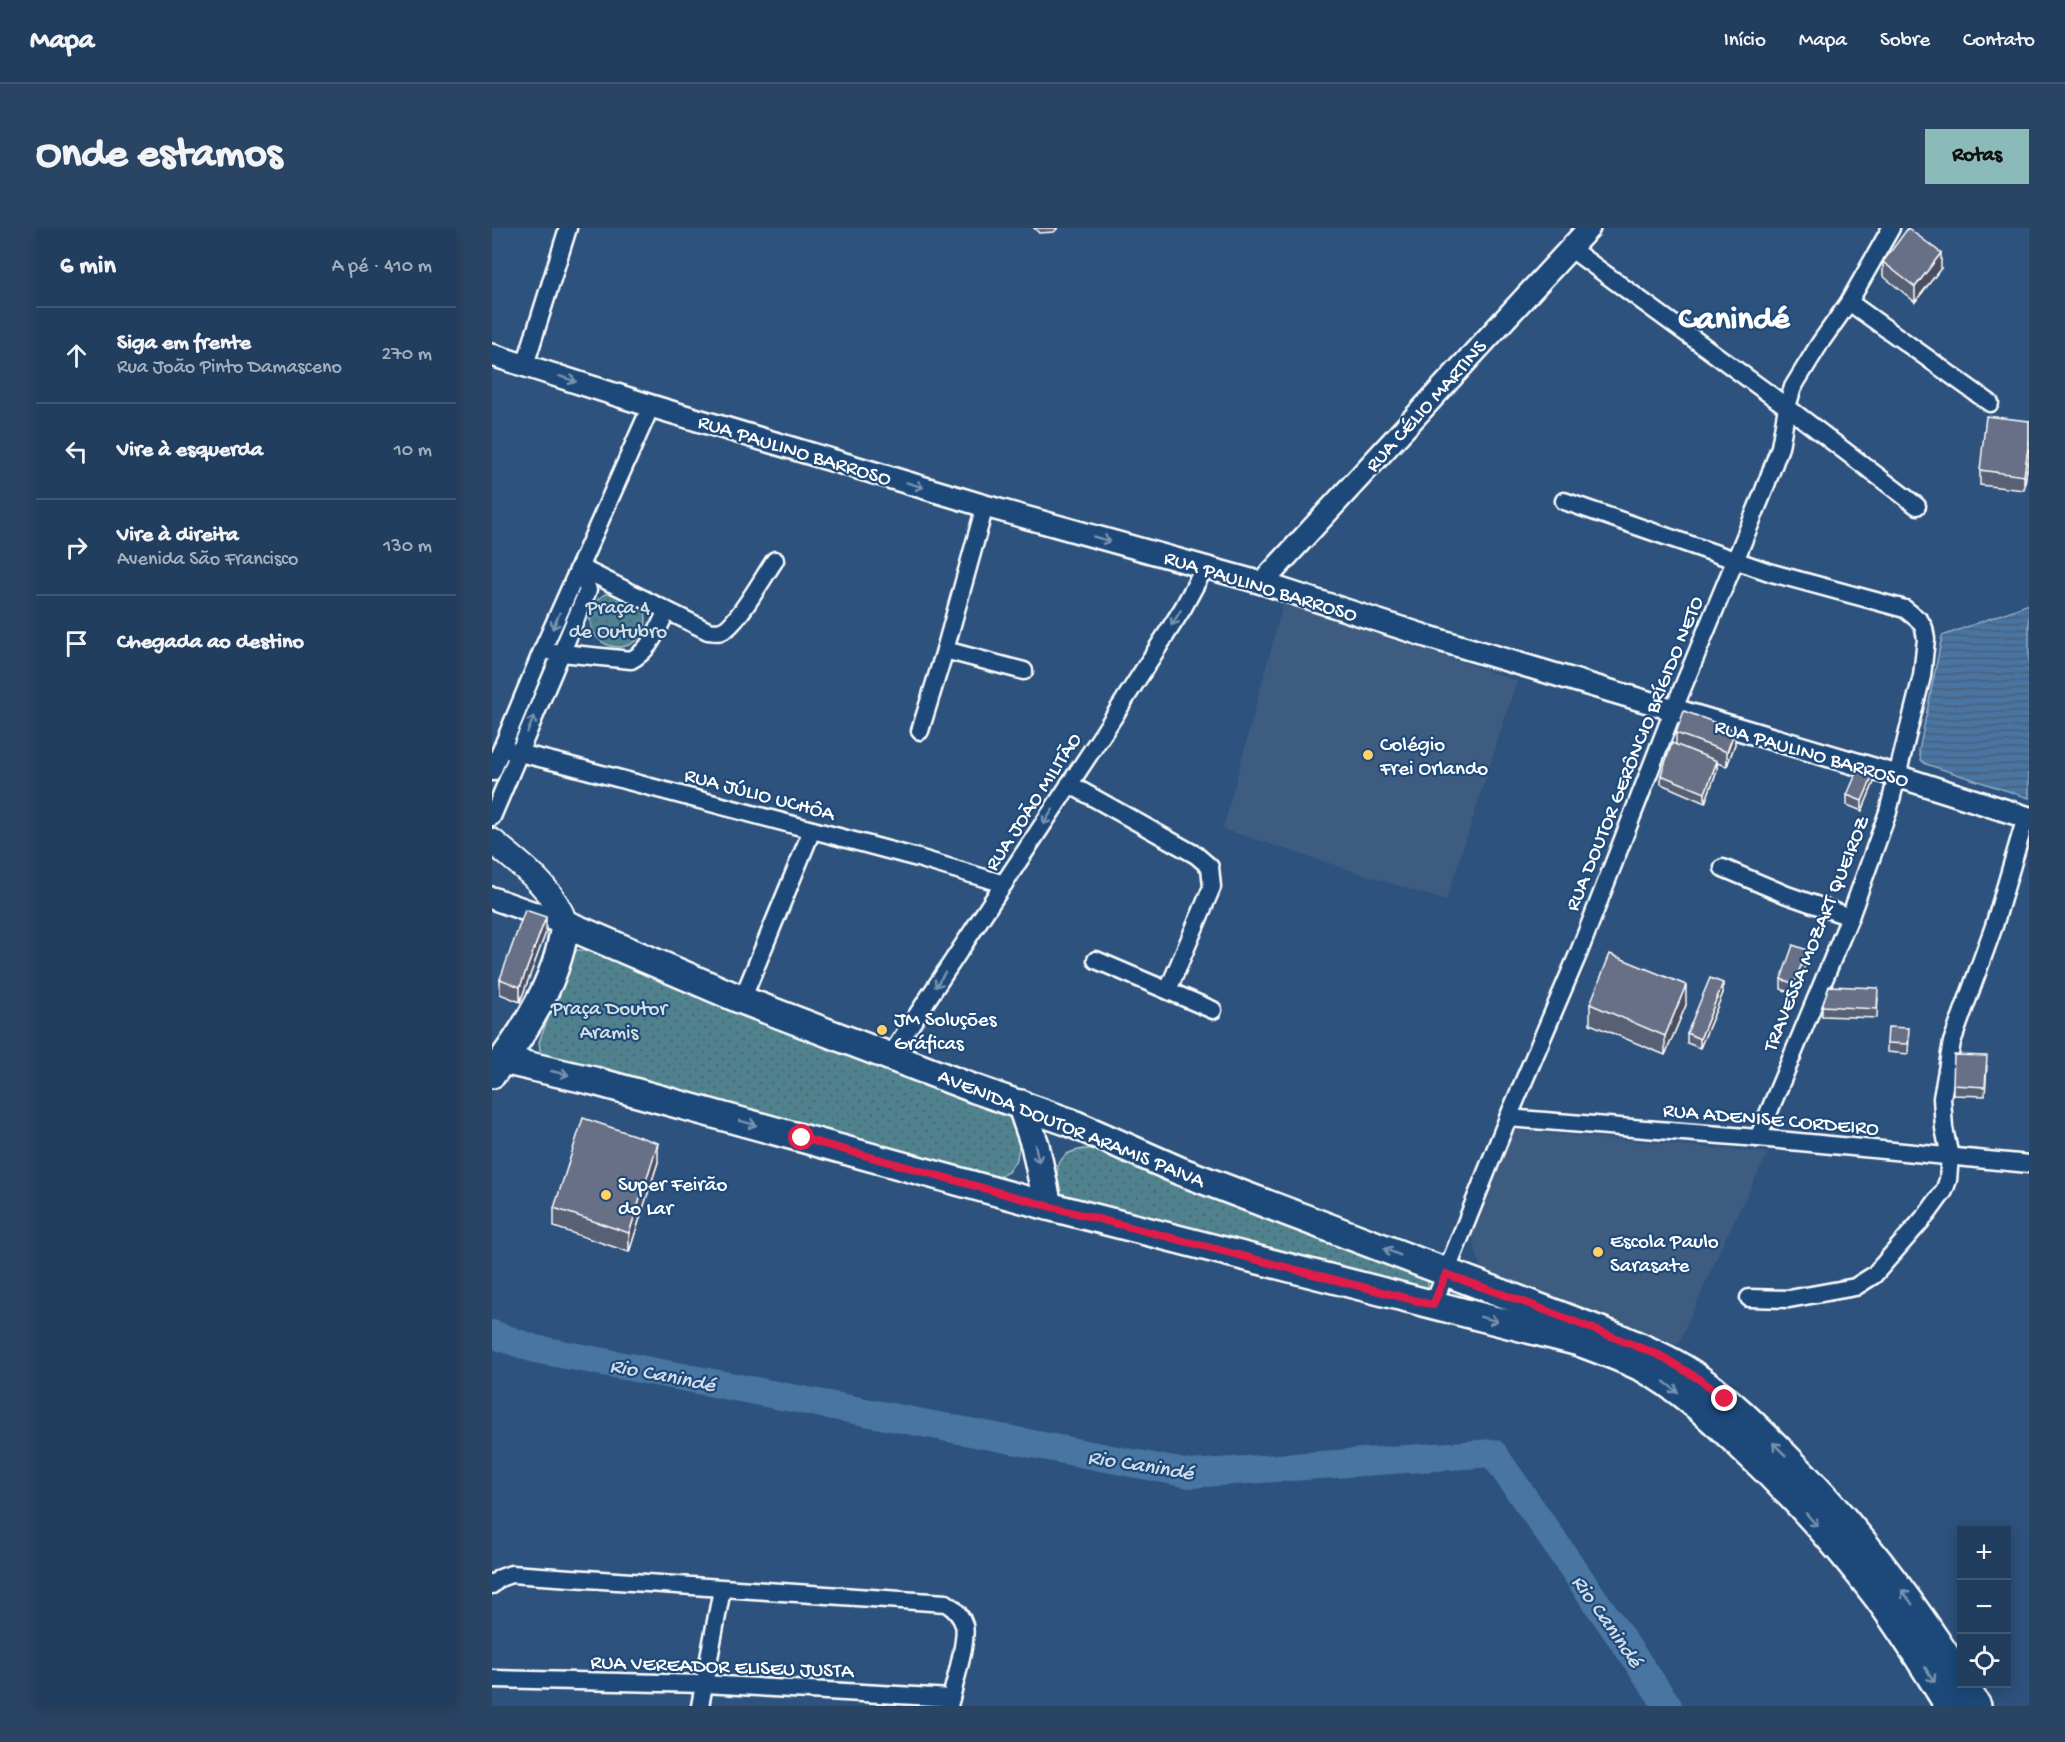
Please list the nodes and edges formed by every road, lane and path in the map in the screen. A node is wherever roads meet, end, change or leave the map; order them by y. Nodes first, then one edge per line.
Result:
1 (568, 228) edge
2 (1589, 228) edge
3 (1891, 228) edge
4 (1571, 249) junction
5 (1849, 302) junction
6 (492, 355) edge
7 (525, 365) junction
8 (1990, 403) dead end
9 (651, 406) junction
10 (1787, 407) junction
11 (1564, 501) dead end
12 (985, 506) junction
13 (1917, 506) dead end
14 (775, 560) dead end
15 (1734, 561) junction
16 (579, 567) junction
17 (1205, 567) junction
18 (1262, 583) junction
19 (667, 611) junction
20 (945, 650) junction
21 (542, 651) junction
22 (561, 653) junction
23 (1024, 671) dead end
24 (1673, 711) junction
25 (921, 730) dead end
26 (511, 752) junction
27 (492, 772) edge
28 (1897, 777) junction
29 (1069, 784) junction
30 (492, 817) edge
31 (2027, 818) edge
32 (812, 830) junction
33 (492, 841) edge
34 (1723, 868) dead end
35 (1004, 884) junction
36 (492, 898) edge
37 (1850, 917) junction
38 (565, 924) junction
39 (1096, 960) dead end
40 (1168, 990) junction
41 (742, 1000) junction
42 (1213, 1010) dead end
43 (890, 1056) junction
44 (496, 1064) edge
45 (1021, 1104) junction
46 (1508, 1118) junction
47 (1758, 1138) junction
48 (1950, 1157) junction
49 (2029, 1164) edge
50 (1048, 1206) junction
51 (1446, 1274) junction
52 (1749, 1298) dead end
53 (1433, 1305) junction
54 (492, 1585) edge
55 (722, 1589) junction
56 (1957, 1674) edge
57 (492, 1679) edge
58 (704, 1684) junction
59 (1966, 1688) edge
60 (950, 1702) edge
61 (700, 1706) edge
62 (1949, 1706) edge
63 (1977, 1706) edge

1 - 7 street
2 - 4 street, RUA CÉLIO MARTINS
3 - 5 street, RUA DOUTOR GERÔNCIO BRÍGIDO NETO
4 - 10 street
4 - 18 street, RUA CÉLIO MARTINS
5 - 8 street
5 - 10 street, RUA DOUTOR GERÔNCIO BRÍGIDO NETO
6 - 7 street, RUA PAULINO BARROSO
7 -> 9 street, RUA PAULINO BARROSO
9 -> 12 street, RUA PAULINO BARROSO
9 - 16 street
10 - 13 street
10 - 15 street, RUA DOUTOR GERÔNCIO BRÍGIDO NETO
11 - 15 street
12 -> 17 street, RUA PAULINO BARROSO
12 - 20 street
14 - 19 street
15 - 24 street, RUA DOUTOR GERÔNCIO BRÍGIDO NETO
15 - 28 street, TRAVESSA MOZART QUEIROZ
16 - 19 street
16 -> 21 street
16 - 22 street
17 - 18 street, RUA PAULINO BARROSO
17 -> 29 street, RUA JOÃO MILITÃO
18 - 24 street, RUA PAULINO BARROSO
19 - 22 street
20 - 23 street
20 - 25 street
21 - 22 street
21 - 26 street
26 -> 22 street
24 - 28 street, RUA PAULINO BARROSO
24 - 46 street, RUA DOUTOR GERÔNCIO BRÍGIDO NETO
26 - 27 street
26 - 30 street
26 - 32 street, RUA JÚLIO UCHÔA
28 - 31 street, RUA PAULINO BARROSO
28 - 37 street, TRAVESSA MOZART QUEIROZ
29 -> 35 street, RUA JOÃO MILITÃO
29 - 40 street
31 - 48 street
32 - 35 street, RUA JÚLIO UCHÔA
32 - 41 street
33 - 38 main road
34 - 37 street
35 -> 43 street, RUA JOÃO MILITÃO
36 - 38 street
37 - 47 street, TRAVESSA MOZART QUEIROZ
38 - 41 main road, AVENIDA DOUTOR ARAMIS PAIVA
38 - 44 main road
39 - 40 street
40 - 42 street
41 - 43 main road, AVENIDA DOUTOR ARAMIS PAIVA
43 - 45 main road, AVENIDA DOUTOR ARAMIS PAIVA
44 -> 50 main road
45 -> 50 main road
51 -> 45 main road, AVENIDA DOUTOR ARAMIS PAIVA
46 - 47 street, RUA ADENISE CORDEIRO
46 - 51 street, RUA DOUTOR GERÔNCIO BRÍGIDO NETO
47 - 48 street, RUA ADENISE CORDEIRO
48 - 49 street, RUA ADENISE CORDEIRO
48 - 52 street
50 - 53 main road
51 - 53 street, RUA DOUTOR GERÔNCIO BRÍGIDO NETO
56 -> 51 main road, AVENIDA DOUTOR ARAMIS PAIVA
53 -> 62 main road
54 - 55 street
55 - 58 street
55 - 60 street
57 - 58 street, RUA VEREADOR ELISEU JUSTA
58 - 60 street, RUA VEREADOR ELISEU JUSTA
58 - 61 street
59 - 63 main road, AVENIDA DOUTOR ARAMIS PAIVA

